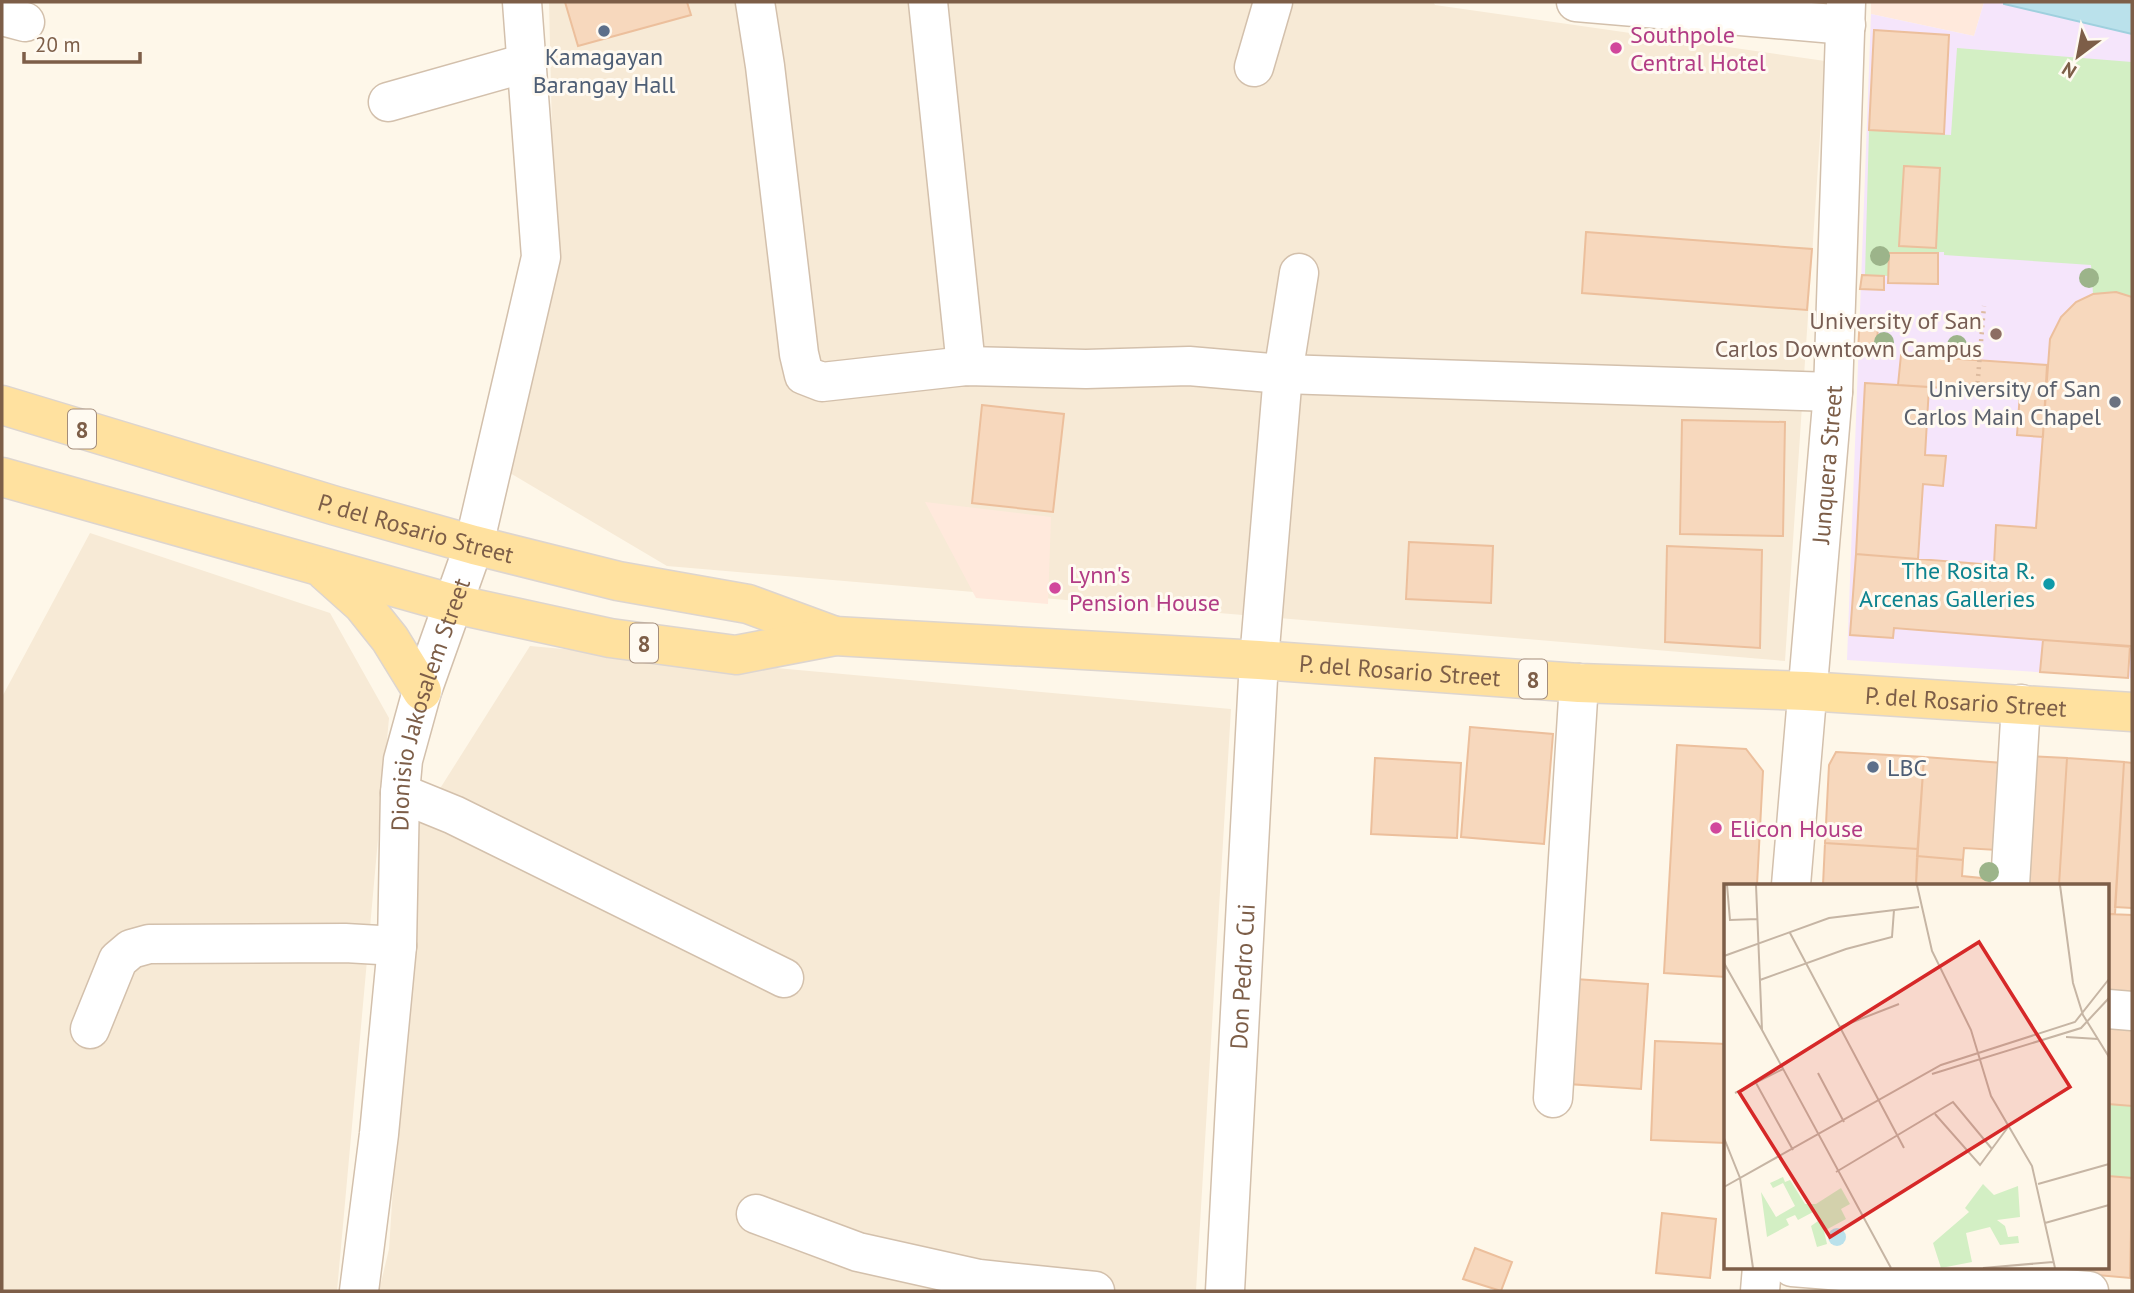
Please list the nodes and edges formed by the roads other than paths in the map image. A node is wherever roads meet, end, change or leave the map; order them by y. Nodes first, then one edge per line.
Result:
1 (755, 2) edge
2 (928, 2) edge
3 (1273, 2) edge
4 (1576, 2) edge
5 (524, 3) edge
6 (1846, 13) edge
7 (526, 63) junction
8 (1254, 67) dead end
9 (388, 102) dead end
10 (1299, 273) dead end
11 (967, 366) junction
12 (1283, 374) junction
13 (1833, 392) junction
14 (2, 405) edge
15 (2, 477) edge
16 (474, 545) junction
17 (321, 567) junction
18 (454, 604) junction
19 (835, 636) junction
20 (1259, 660) junction
21 (1579, 683) junction
22 (422, 691) junction
23 (1806, 691) junction
24 (2021, 704) junction
25 (2132, 712) edge
26 (400, 793) junction
27 (1791, 884) edge
28 (2010, 884) edge
29 (397, 946) junction
30 (784, 978) dead end
31 (2110, 1009) edge
32 (2132, 1011) edge
33 (90, 1029) dead end
34 (1553, 1098) dead end
35 (756, 1214) dead end
36 (1762, 1268) edge
37 (1816, 1268) edge
38 (1987, 1275) edge
39 (359, 1291) edge
40 (1095, 1291) edge
41 (1225, 1291) edge
42 (1760, 1291) edge
43 (2089, 1291) edge

1 - 11 street
2 - 11 street
3 - 8 street
4 - 6 street
5 - 7 street, Dionisio Jakosalem Street
6 - 13 street, Junquera Street
7 - 9 street
7 - 16 street, Dionisio Jakosalem Street
10 - 12 street, Don Pedro Cui
11 - 12 street
12 - 13 street
12 - 20 street, Don Pedro Cui
13 - 23 street, Junquera Street
14 - 16 main road, P. del Rosario Street / 8
15 - 17 main road, P. del Rosario Street / 8
16 - 18 street, Dionisio Jakosalem Street
16 - 19 main road, P. del Rosario Street / 8
17 - 18 main road, P. del Rosario Street / 8
17 - 22 main road
18 - 19 main road, P. del Rosario Street / 8
18 - 22 street, Dionisio Jakosalem Street
19 - 20 main road, P. del Rosario Street / 8
20 - 21 main road, P. del Rosario Street / 8
20 - 41 street, Don Pedro Cui
21 - 23 main road, P. del Rosario Street / 8
21 - 34 street
22 - 26 street, Dionisio Jakosalem Street
23 - 24 main road, P. del Rosario Street / 8
23 - 27 street, Junquera Street
24 - 25 main road, P. del Rosario Street / 8
24 - 28 street
26 - 29 street, Dionisio Jakosalem Street
26 - 30 street
29 - 33 street
29 - 39 street, Dionisio Jakosalem Street
31 - 32 street
35 - 40 street
36 - 42 street
37 - 38 street
38 - 43 street

